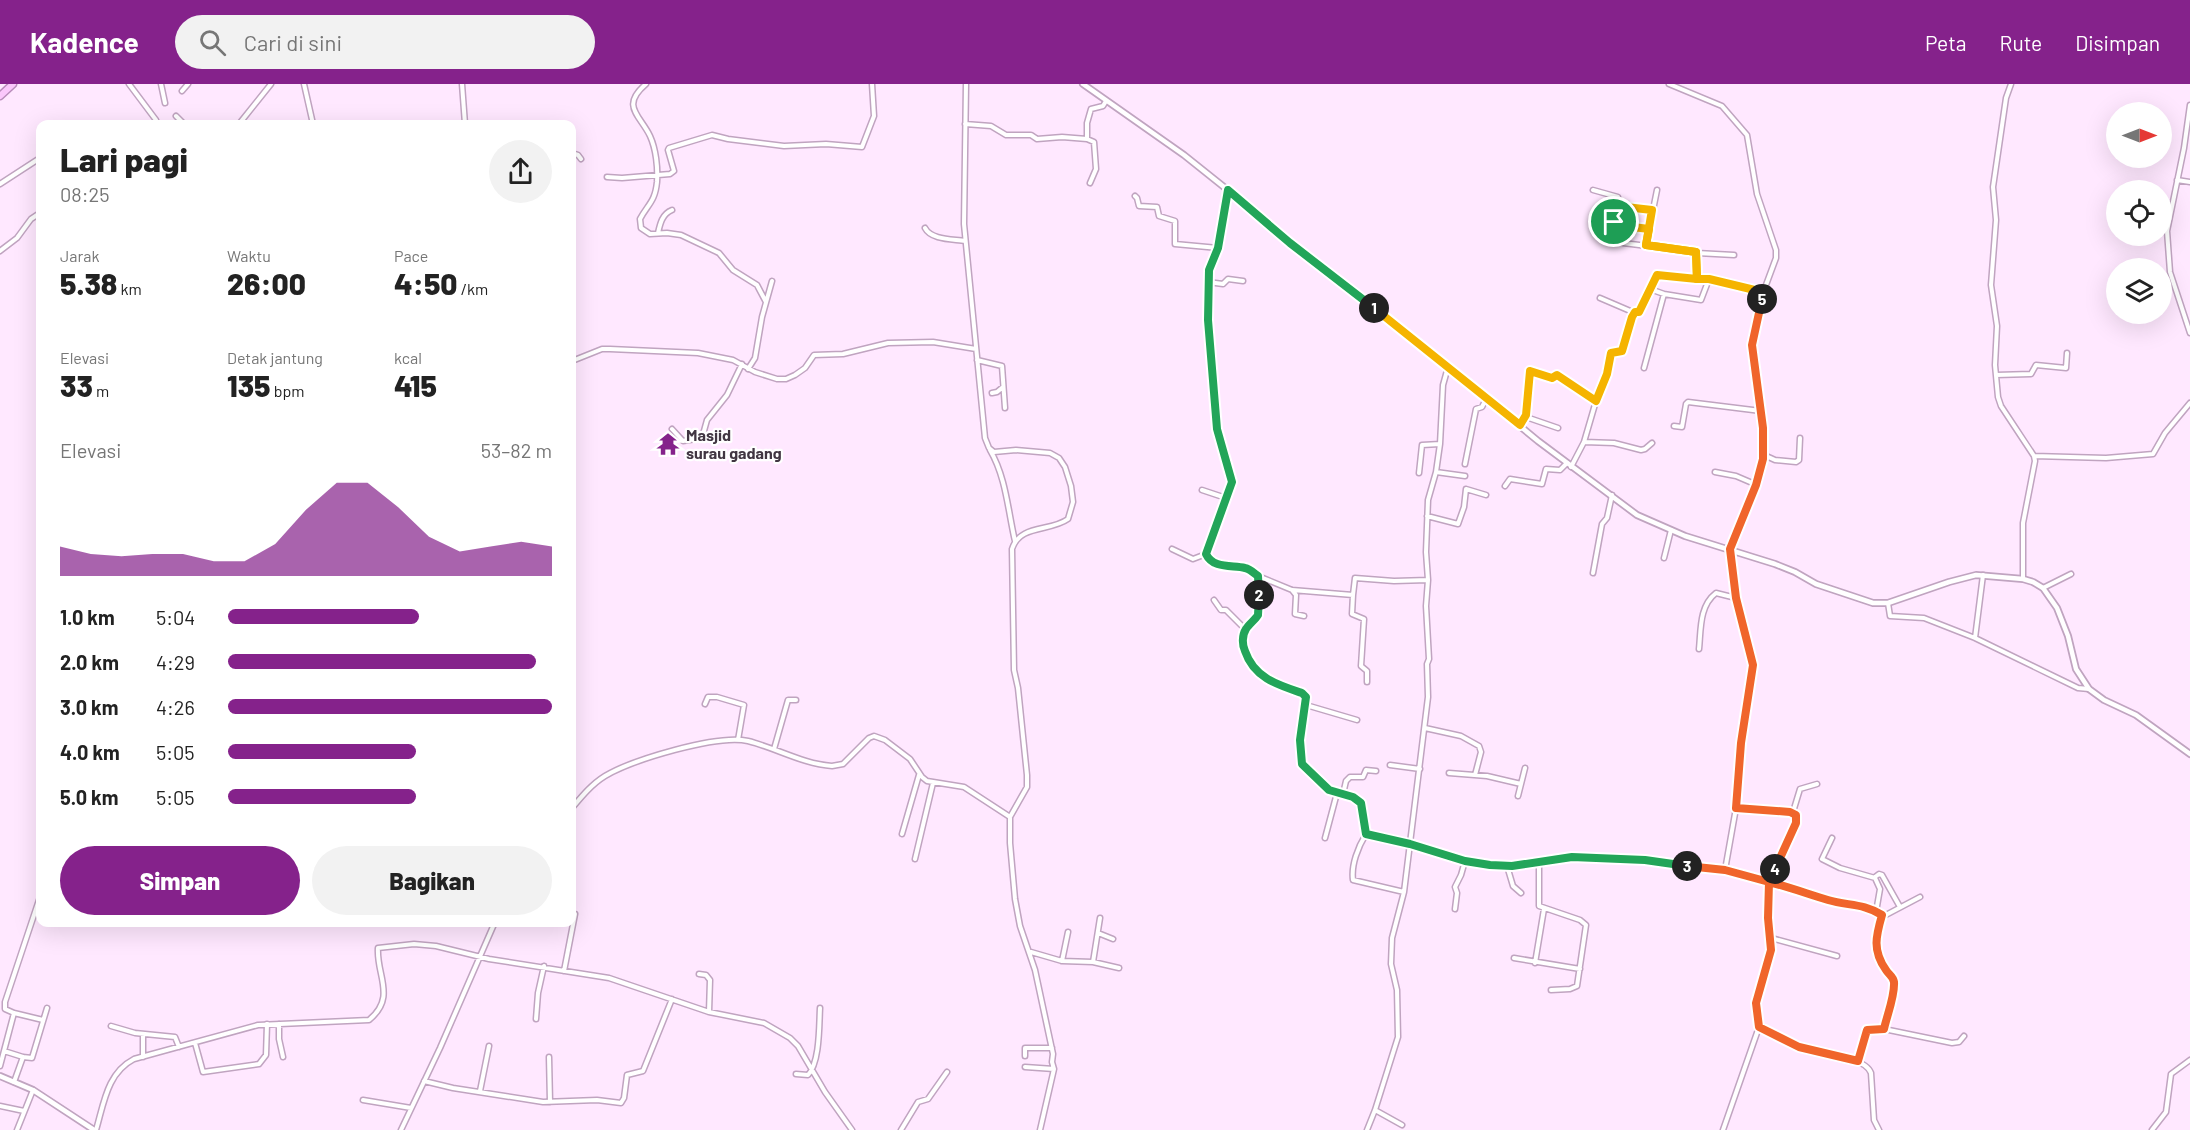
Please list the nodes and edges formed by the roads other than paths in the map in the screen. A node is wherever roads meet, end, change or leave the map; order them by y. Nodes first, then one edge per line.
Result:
1 (13, 84) edge
2 (129, 84) edge
3 (161, 84) edge
4 (188, 84) edge
5 (271, 84) edge
6 (304, 84) edge
7 (462, 84) edge
8 (646, 84) edge
9 (872, 84) edge
10 (966, 84) edge
11 (1083, 84) edge
12 (1094, 84) edge
13 (1670, 84) edge
14 (2011, 84) edge
15 (1092, 90) junction
16 (182, 91) dead end
17 (0, 96) edge
18 (1106, 101) junction
19 (165, 103) dead end
20 (2190, 105) edge
21 (176, 116) dead end
22 (156, 120) dead end
23 (180, 120) edge
24 (242, 120) edge
25 (312, 120) edge
26 (465, 120) edge
27 (965, 124) junction
28 (1087, 139) junction
29 (576, 154) edge
30 (580, 159) dead end
31 (36, 161) edge
32 (657, 176) junction
33 (607, 177) dead end
34 (2177, 180) junction
35 (2190, 182) edge
36 (1090, 183) dead end
37 (0, 184) edge
38 (1228, 190) junction
39 (1593, 190) dead end
40 (1657, 190) dead end
41 (1135, 196) dead end
42 (1617, 206) junction
43 (672, 210) dead end
44 (1652, 210) junction
45 (36, 216) edge
46 (925, 228) dead end
47 (1649, 229) junction
48 (658, 234) junction
49 (965, 241) junction
50 (1623, 243) dead end
51 (1646, 245) junction
52 (1218, 248) junction
53 (0, 250) edge
54 (1697, 253) junction
55 (1734, 255) dead end
56 (1697, 279) junction
57 (1709, 279) junction
58 (772, 281) dead end
59 (1243, 281) dead end
60 (1208, 282) junction
61 (1650, 289) junction
62 (1763, 292) junction
63 (1664, 294) junction
64 (1600, 298) dead end
65 (766, 302) junction
66 (1635, 312) junction
67 (2190, 333) edge
68 (976, 349) junction
69 (2067, 353) dead end
70 (576, 360) edge
71 (977, 360) junction
72 (742, 364) junction
73 (1448, 367) junction
74 (1644, 368) dead end
75 (748, 369) junction
76 (1996, 375) junction
77 (1003, 387) junction
78 (992, 393) dead end
79 (1486, 399) junction
80 (1596, 401) junction
81 (2190, 403) edge
82 (1005, 408) dead end
83 (1761, 411) junction
84 (1526, 417) junction
85 (1520, 425) junction
86 (1674, 426) dead end
87 (1557, 428) dead end
88 (672, 429) dead end
89 (1800, 438) dead end
90 (1584, 442) junction
91 (1652, 443) dead end
92 (1440, 444) junction
93 (989, 448) junction
94 (1764, 455) junction
95 (2034, 456) junction
96 (1465, 464) dead end
97 (1569, 465) junction
98 (1436, 472) junction
99 (1715, 472) dead end
100 (1419, 473) dead end
101 (1465, 476) dead end
102 (1756, 485) junction
103 (1505, 486) dead end
104 (1202, 490) dead end
105 (1486, 495) dead end
106 (1612, 495) junction
107 (1226, 498) junction
108 (1427, 516) junction
109 (1671, 530) junction
110 (1015, 542) junction
111 (1172, 549) dead end
112 (1730, 549) junction
113 (1206, 554) junction
114 (1664, 558) dead end
115 (1593, 573) dead end
116 (2071, 574) dead end
117 (1983, 575) junction
118 (1258, 576) junction
119 (2023, 579) junction
120 (1428, 580) junction
121 (2043, 588) junction
122 (1292, 590) junction
123 (1353, 595) junction
124 (1736, 598) junction
125 (1214, 600) dead end
126 (1888, 603) junction
127 (1304, 616) dead end
128 (1245, 629) junction
129 (1975, 638) junction
130 (1699, 650) dead end
131 (1367, 682) dead end
132 (2089, 689) junction
133 (796, 700) dead end
134 (705, 704) dead end
135 (1306, 705) junction
136 (1357, 720) dead end
137 (1425, 728) junction
138 (738, 740) junction
139 (774, 749) junction
140 (2190, 754) edge
141 (1390, 765) dead end
142 (1525, 768) dead end
143 (1420, 769) junction
144 (1376, 771) dead end
145 (1449, 773) dead end
146 (919, 774) junction
147 (1475, 776) junction
148 (933, 783) junction
149 (1521, 784) junction
150 (1817, 784) dead end
151 (1340, 794) junction
152 (1518, 796) dead end
153 (576, 804) edge
154 (1736, 808) junction
155 (1793, 812) junction
156 (1010, 817) junction
157 (902, 834) dead end
158 (1366, 834) junction
159 (1324, 838) dead end
160 (1832, 838) dead end
161 (1410, 844) junction
162 (915, 859) dead end
163 (1465, 861) junction
164 (1539, 863) junction
165 (1506, 866) junction
166 (1725, 870) junction
167 (1875, 877) junction
168 (1769, 882) junction
169 (1404, 892) junction
170 (1521, 893) dead end
171 (1920, 897) dead end
172 (1900, 908) junction
173 (36, 909) edge
174 (1455, 909) dead end
175 (1544, 909) junction
176 (1876, 912) junction
177 (1882, 916) junction
178 (1101, 918) dead end
179 (493, 927) edge
180 (573, 927) edge
181 (1068, 932) dead end
182 (1098, 933) junction
183 (1771, 938) junction
184 (1113, 939) dead end
185 (1030, 952) junction
186 (1837, 956) dead end
187 (480, 957) junction
188 (1514, 958) dead end
189 (1062, 961) junction
190 (1093, 962) junction
191 (1535, 963) junction
192 (544, 966) junction
193 (1119, 968) dead end
194 (1580, 969) junction
195 (564, 970) junction
196 (699, 974) dead end
197 (1551, 990) dead end
198 (672, 999) junction
199 (47, 1008) dead end
200 (820, 1008) dead end
201 (709, 1012) junction
202 (14, 1013) junction
203 (536, 1019) dead end
204 (43, 1020) junction
205 (267, 1024) junction
206 (279, 1024) junction
207 (111, 1026) dead end
208 (1759, 1027) junction
209 (1884, 1029) junction
210 (143, 1034) junction
211 (1964, 1036) dead end
212 (195, 1043) junction
213 (489, 1046) dead end
214 (179, 1047) junction
215 (1052, 1047) junction
216 (4, 1051) junction
217 (1024, 1056) dead end
218 (23, 1057) junction
219 (143, 1057) junction
220 (283, 1057) dead end
221 (549, 1057) dead end
222 (2190, 1060) edge
223 (1858, 1061) junction
224 (0, 1066) edge
225 (1025, 1067) dead end
226 (812, 1068) junction
227 (1054, 1069) junction
228 (947, 1072) dead end
229 (796, 1074) dead end
230 (0, 1076) edge
231 (424, 1081) junction
232 (14, 1082) junction
233 (33, 1090) junction
234 (480, 1091) junction
235 (363, 1100) dead end
236 (550, 1102) junction
237 (0, 1106) edge
238 (411, 1108) junction
239 (1375, 1110) junction
240 (24, 1111) junction
241 (1402, 1125) dead end
242 (86, 1127) edge
243 (17, 1130) edge
244 (95, 1130) edge
245 (401, 1130) edge
246 (852, 1130) edge
247 (901, 1130) edge
248 (1041, 1130) edge
249 (1367, 1130) edge
250 (1723, 1130) edge
251 (1879, 1130) edge
252 (2152, 1130) edge

1 - 17 highway
2 - 22 street
3 - 19 street
4 - 16 street
5 - 24 street
6 - 25 street
7 - 26 street
8 - 32 street
9 - 32 street
10 - 27 street
11 - 15 street
12 - 15 street
13 - 62 street
14 - 76 street
15 - 18 street
18 - 28 street
18 - 38 street
20 - 34 street
21 - 23 street
27 - 28 street
27 - 49 street
28 - 36 street
29 - 30 street
31 - 37 street
32 - 33 street
32 - 48 street
34 - 35 street
34 - 67 street
38 - 52 street
38 - 73 street
39 - 42 street
40 - 44 street
41 - 52 street
42 - 44 street
42 - 47 street
43 - 48 street
44 - 47 street
45 - 53 street
46 - 49 street
47 - 51 street
48 - 65 street
49 - 68 street
50 - 51 street
51 - 54 street
52 - 60 street
54 - 55 street
54 - 56 street
56 - 57 street
56 - 61 street
57 - 62 street
57 - 63 street
58 - 65 street
59 - 60 street
60 - 107 street
61 - 63 street
61 - 66 street
62 - 83 street
63 - 74 street
64 - 66 street
65 - 75 street
66 - 80 street
68 - 71 street
68 - 75 street
69 - 76 street
70 - 72 street
71 - 77 street
71 - 93 street
72 - 75 street
72 - 88 street
73 - 79 street
73 - 92 street
76 - 95 street
77 - 78 street
77 - 82 street
79 - 85 street
79 - 96 street
80 - 84 street
80 - 90 street
81 - 95 street
83 - 86 street
83 - 94 street
84 - 85 street
84 - 87 street
85 - 97 street
89 - 94 street
90 - 91 street
90 - 97 street
92 - 98 street
92 - 100 street
93 - 110 street
93 - 110 street
94 - 102 street
95 - 119 street
97 - 103 street
97 - 106 street
98 - 101 street
98 - 108 street
99 - 102 street
102 - 112 street
104 - 107 street
105 - 108 street
106 - 109 street
106 - 115 street
107 - 113 street
108 - 120 street
109 - 112 street
109 - 114 street
110 - 156 street
111 - 113 street
112 - 124 street
112 - 126 street
113 - 118 street
116 - 121 street
117 - 119 street
117 - 126 street
117 - 129 street
118 - 122 street
118 - 128 street
119 - 121 street
120 - 123 street
120 - 137 street
121 - 132 street
122 - 123 street
122 - 127 street
123 - 131 street
124 - 130 street
124 - 154 street
125 - 128 street
126 - 129 street
128 - 135 street
129 - 132 street
132 - 140 street
133 - 139 street
134 - 138 street
135 - 136 street
135 - 151 street
137 - 143 street
137 - 147 street
138 - 139 street
138 - 153 street
139 - 146 street
141 - 143 street
142 - 149 street
143 - 161 street
144 - 151 street
145 - 147 street
146 - 148 street
146 - 157 street
147 - 149 street
148 - 156 street
148 - 162 street
149 - 152 street
150 - 155 street
151 - 158 street
151 - 159 street
154 - 155 street
154 - 166 street
155 - 168 street
156 - 185 street
158 - 161 street
158 - 169 street
160 - 167 street
161 - 163 street
161 - 169 street
163 - 165 street
163 - 174 street
164 - 165 street
164 - 166 street
164 - 175 street
165 - 170 street
166 - 168 street
167 - 172 street
167 - 176 street
168 - 176 street
168 - 183 street
169 - 239 street
171 - 172 street
172 - 177 street
173 - 202 street
175 - 191 street
175 - 194 street
176 - 177 street
177 - 209 street
178 - 182 street
179 - 187 street
180 - 195 street
181 - 189 street
182 - 184 street
182 - 190 street
183 - 186 street
183 - 208 street
185 - 189 street
185 - 215 street
187 - 192 street
187 - 206 street
187 - 231 street
188 - 191 street
189 - 190 street
190 - 193 street
191 - 194 street
192 - 195 street
192 - 203 street
194 - 197 street
195 - 198 street
196 - 201 street
198 - 201 street
198 - 236 street
199 - 204 street
200 - 226 street
201 - 226 street
202 - 204 street
202 - 216 street
204 - 218 street
205 - 206 street
205 - 212 street
205 - 212 street
206 - 220 street
207 - 210 street
208 - 223 street
208 - 250 street
209 - 211 street
209 - 223 street
210 - 214 street
210 - 219 street
212 - 214 street
213 - 234 street
214 - 219 street
215 - 217 street
215 - 227 street
216 - 218 street
216 - 224 street
218 - 232 street
219 - 244 street
221 - 236 street
222 - 252 street
223 - 251 street
225 - 227 street
226 - 229 street
226 - 246 street
227 - 248 street
228 - 247 street
230 - 232 street
231 - 234 street
231 - 238 street
232 - 233 street
233 - 240 street
233 - 242 street
234 - 236 street
235 - 238 street
237 - 240 street
238 - 245 street
239 - 241 street
239 - 249 street
240 - 243 street
242 - 244 street

